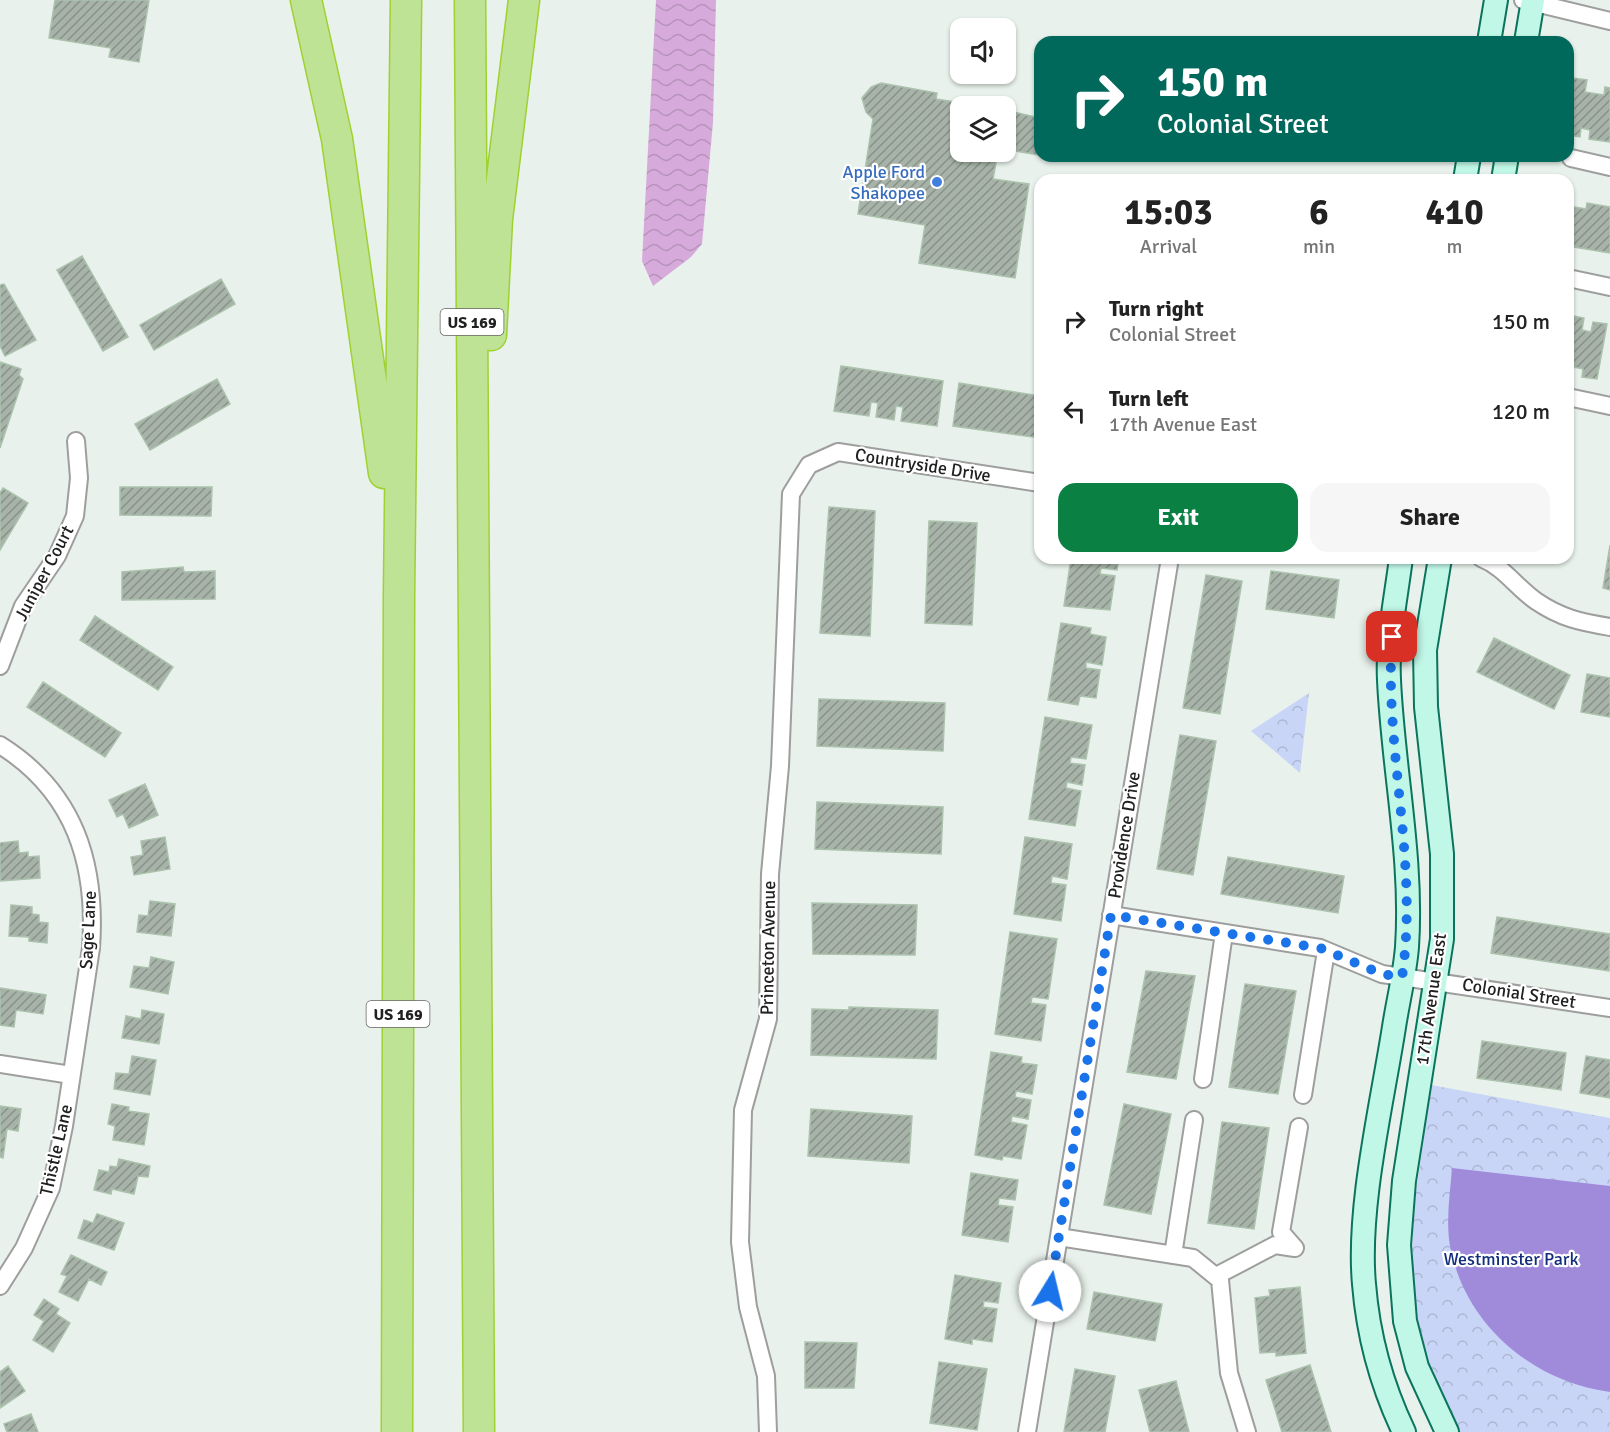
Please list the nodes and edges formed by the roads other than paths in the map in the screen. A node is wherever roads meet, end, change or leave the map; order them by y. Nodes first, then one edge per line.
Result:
1 (306, 0) edge
2 (406, 0) edge
3 (470, 0) edge
4 (524, 0) edge
5 (1496, 0) edge
6 (1530, 1) edge
7 (1610, 21) edge
8 (1490, 36) edge
9 (1527, 36) edge
10 (1574, 160) edge
11 (1610, 166) edge
12 (1574, 279) edge
13 (1610, 287) edge
14 (1574, 398) edge
15 (1610, 406) edge
16 (76, 441) dead end
17 (809, 465) joint
18 (1034, 482) edge
19 (1169, 564) edge
20 (1400, 564) edge
21 (1439, 564) edge
22 (1495, 564) edge
23 (399, 596) junction
24 (1610, 627) edge
25 (474, 644) junction
26 (0, 666) edge
27 (0, 745) edge
28 (1111, 915) junction
29 (1224, 933) junction
30 (1326, 951) junction
31 (1402, 977) junction
32 (1436, 980) junction
33 (1610, 1008) edge
34 (0, 1064) edge
35 (71, 1075) junction
36 (1203, 1079) dead end
37 (1303, 1095) dead end
38 (1194, 1120) dead end
39 (1299, 1127) dead end
40 (1059, 1237) junction
41 (1173, 1255) junction
42 (1216, 1276) junction
43 (0, 1286) edge
44 (397, 1432) edge
45 (478, 1432) edge
46 (768, 1432) edge
47 (1027, 1432) edge
48 (1247, 1432) edge
49 (1404, 1432) edge
50 (1447, 1432) edge

1 - 23 highway
2 - 23 highway, US 169
3 - 25 highway, US 169
4 - 25 highway
5 - 8 street
6 - 7 street
6 - 9 street
10 - 11 street
12 - 13 street
14 - 15 street
16 - 26 street, Juniper Court
17 - 18 street, Countryside Drive
17 - 46 street, Princeton Avenue
19 - 28 street, Providence Drive
20 - 31 street, 17th Avenue East
21 - 32 street, 17th Avenue East
22 - 24 street
23 - 44 highway, US 169
25 - 45 highway, US 169
27 - 35 street, Sage Lane
28 - 29 street, Colonial Street
28 - 40 street, Providence Drive
29 - 30 street, Colonial Street
29 - 36 street
30 - 31 street, Colonial Street
30 - 37 street
31 - 32 street, Colonial Street
31 - 49 street, 17th Avenue East
32 - 33 street, Colonial Street
32 - 50 street, 17th Avenue East
34 - 35 street
35 - 43 street, Thistle Lane
38 - 41 street
39 - 42 street
40 - 41 street
40 - 47 street, Providence Drive
41 - 42 street
42 - 48 street

